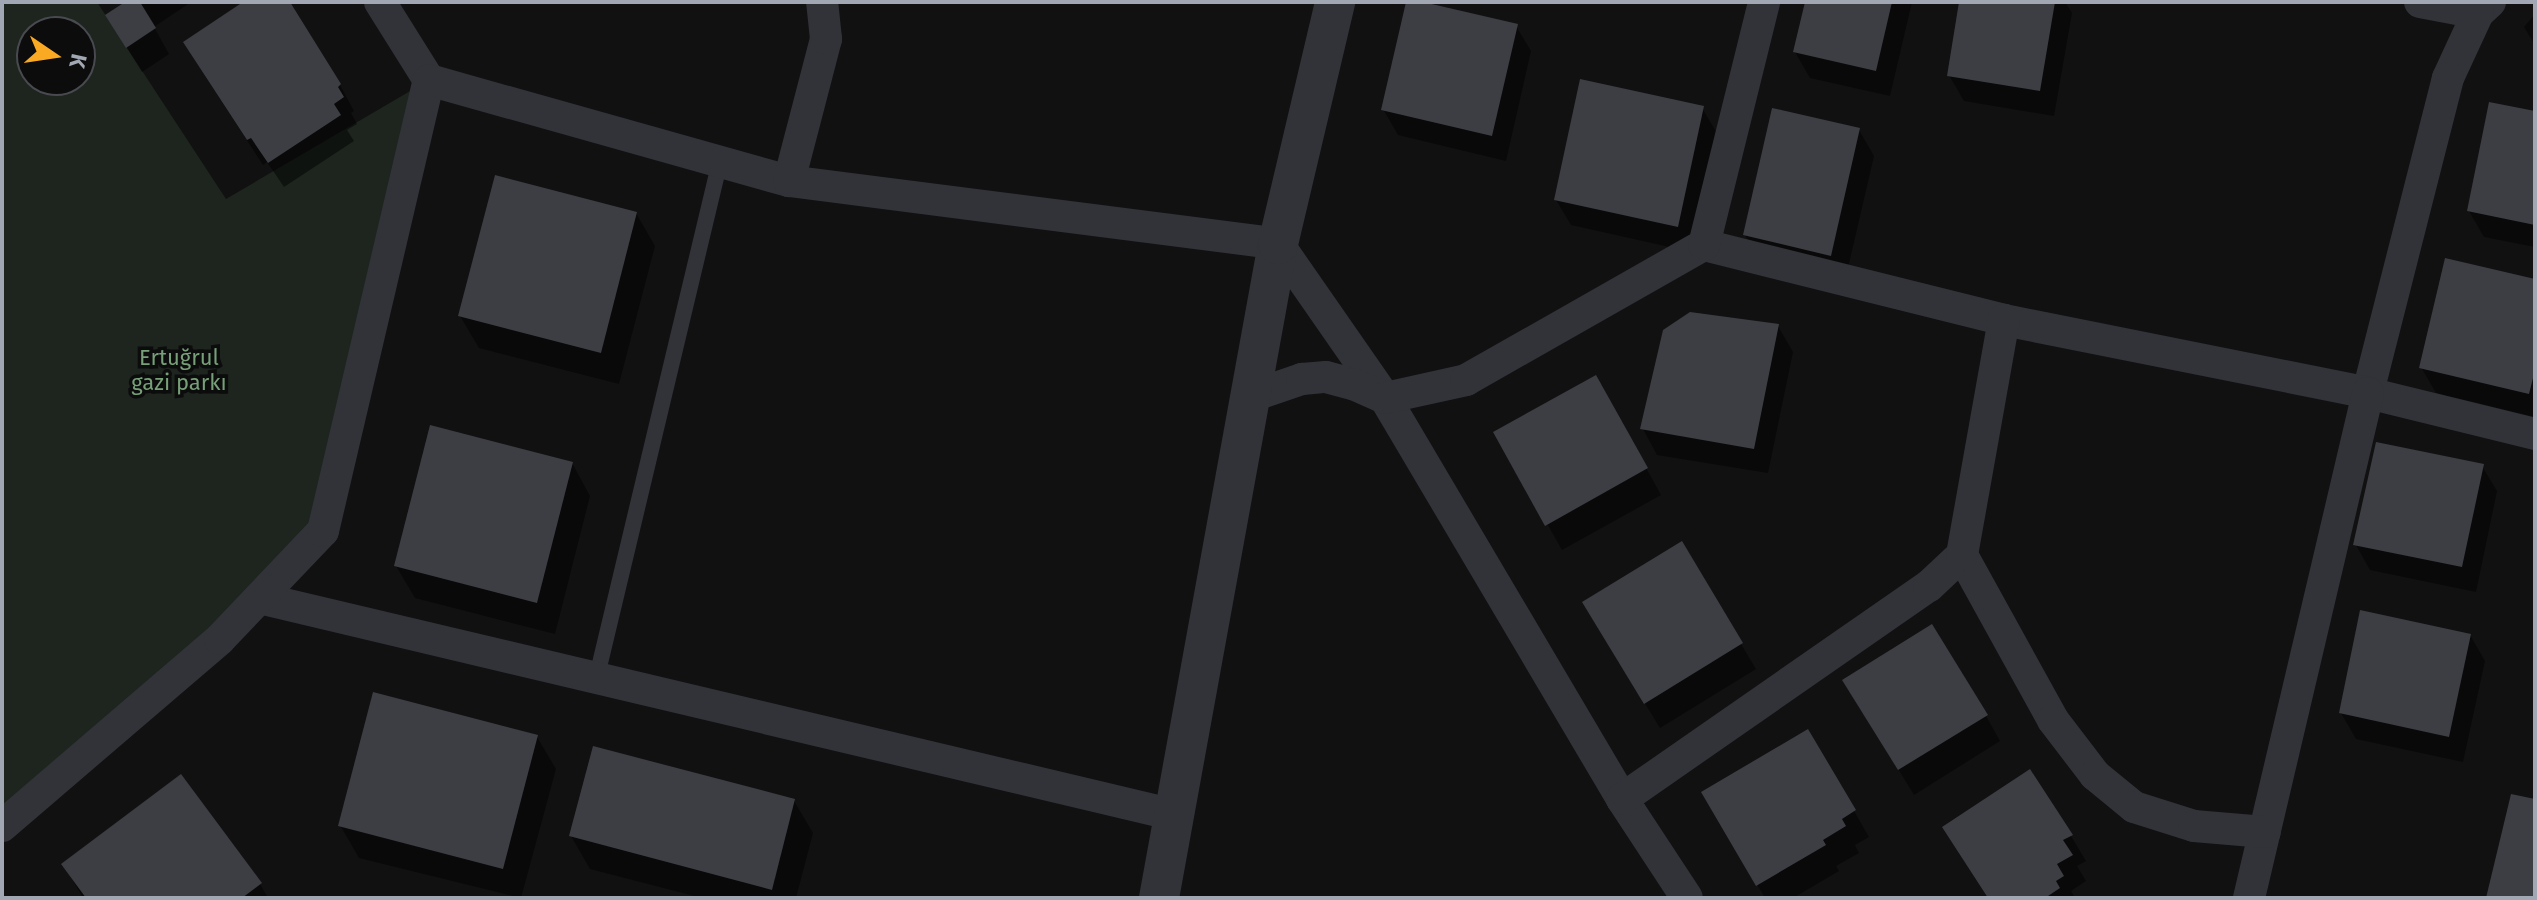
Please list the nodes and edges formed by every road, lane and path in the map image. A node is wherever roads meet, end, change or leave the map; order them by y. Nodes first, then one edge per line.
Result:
1 (380, 2) edge
2 (822, 2) edge
3 (1335, 2) edge
4 (1764, 2) edge
5 (2420, 2) edge
6 (2484, 8) edge
7 (429, 80) junction
8 (720, 161) junction
9 (789, 181) junction
10 (1278, 244) junction
11 (1704, 245) junction
12 (2004, 320) junction
13 (2368, 393) junction
14 (1252, 396) junction
15 (1385, 398) junction
16 (2535, 434) edge
17 (1962, 555) junction
18 (259, 598) junction
19 (596, 680) junction
20 (1622, 799) junction
21 (1175, 815) junction
22 (2, 826) edge
23 (2265, 832) junction
24 (1159, 898) edge
25 (1687, 898) edge
26 (2249, 898) edge

1 - 7 street
2 - 9 street
3 - 10 street
4 - 11 street
5 - 6 street
6 - 13 street
7 - 8 street
7 - 18 street
8 - 9 street
8 - 19 lane
9 - 10 street
10 - 14 street
10 - 15 street
11 - 12 street
11 - 15 street
12 - 13 street
12 - 17 street
13 - 16 street
13 - 23 street
14 - 15 street
14 - 21 street
15 - 20 street
17 - 20 street
17 - 23 street
18 - 19 street
18 - 22 street
19 - 21 street
20 - 25 street
21 - 24 street
23 - 26 street

